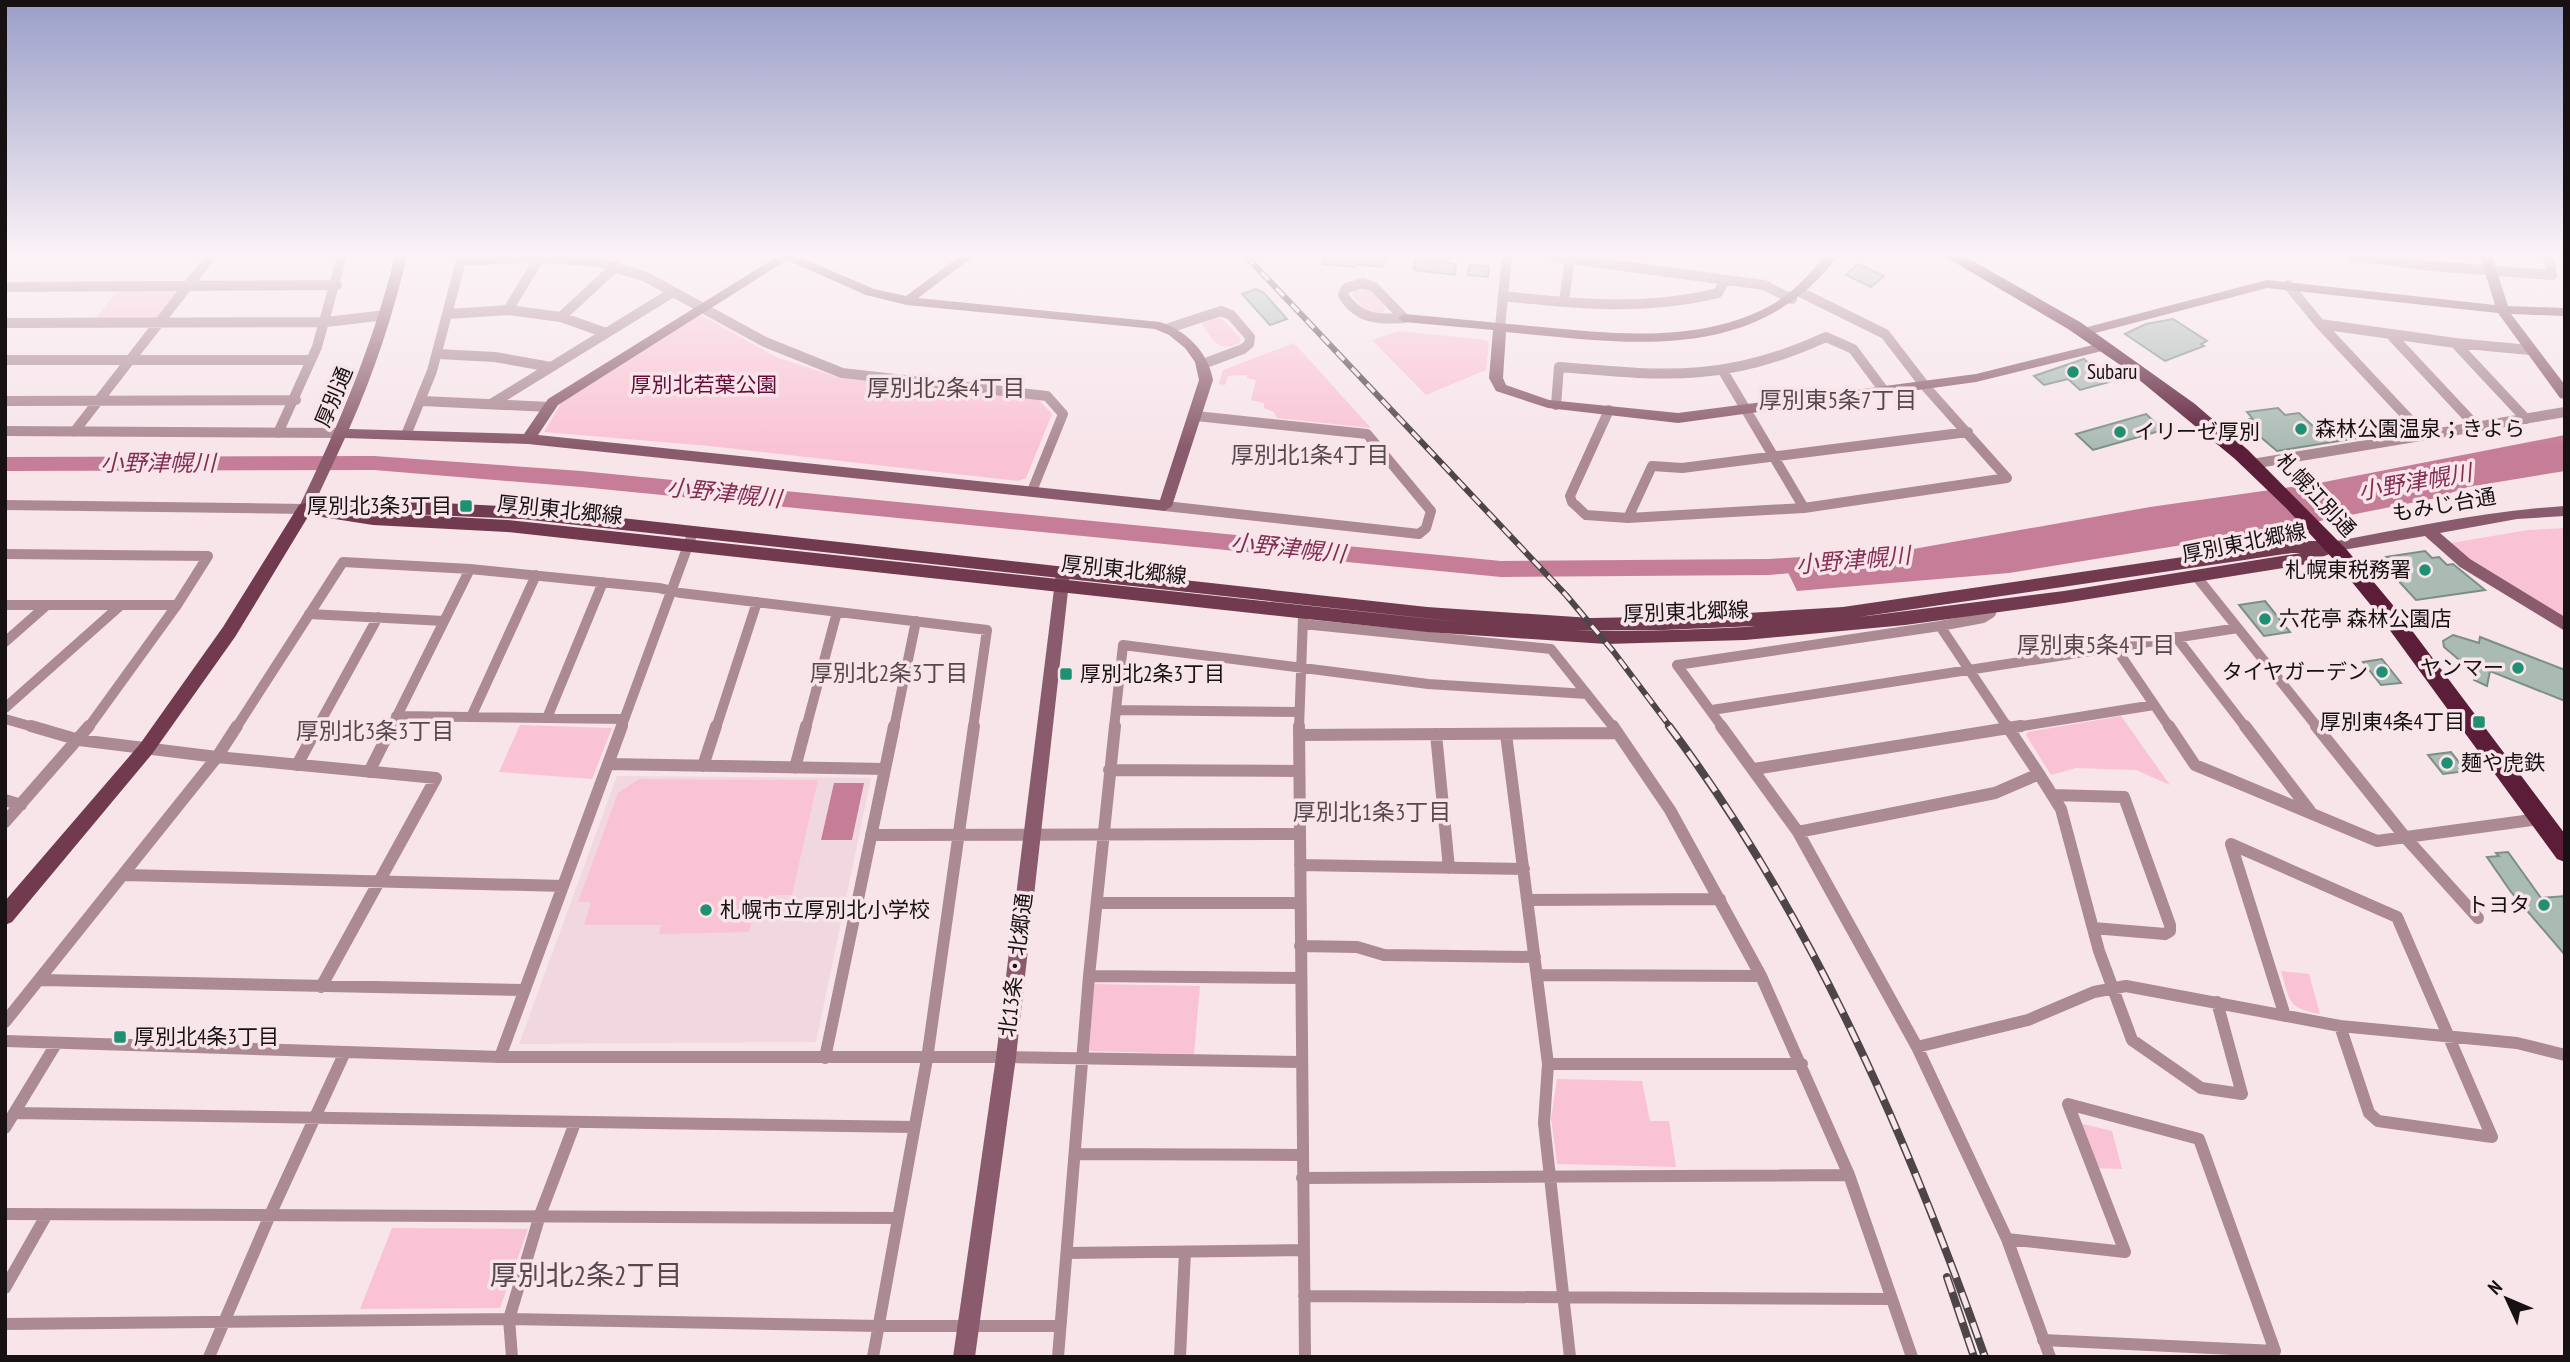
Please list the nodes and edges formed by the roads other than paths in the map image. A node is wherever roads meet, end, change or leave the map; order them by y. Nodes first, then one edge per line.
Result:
1 (162, 320) edge
2 (347, 320) edge
3 (385, 320) edge
4 (447, 320) edge
5 (568, 320) edge
6 (628, 320) edge
7 (686, 320) edge
8 (723, 320) edge
9 (1086, 320) edge
10 (1194, 320) edge
11 (1234, 320) edge
12 (1421, 320) edge
13 (1501, 320) edge
14 (1750, 320) edge
15 (1852, 320) edge
16 (2064, 320) edge
17 (2131, 320) edge
18 (2316, 320) edge
19 (2509, 320) edge
20 (326, 322) junction
21 (5, 323) edge
22 (159, 323) junction
23 (2320, 324) junction
24 (1500, 327) junction
25 (1168, 328) junction
26 (2084, 332) junction
27 (606, 333) junction
28 (2390, 334) junction
29 (2455, 344) junction
30 (2105, 346) junction
31 (2530, 350) junction
32 (438, 354) junction
33 (5, 360) edge
34 (130, 360) junction
35 (312, 360) junction
36 (1203, 364) junction
37 (551, 367) junction
38 (1723, 371) junction
39 (1925, 386) junction
40 (1885, 392) junction
41 (2565, 395) edge
42 (296, 400) junction
43 (5, 401) edge
44 (98, 401) junction
45 (422, 401) junction
46 (491, 404) junction
47 (1556, 405) junction
48 (550, 407) junction
49 (1747, 408) junction
50 (1609, 410) junction
51 (2565, 412) edge
52 (1196, 416) junction
53 (2526, 419) junction
54 (2476, 426) junction
55 (5, 432) edge
56 (74, 432) junction
57 (278, 432) junction
58 (1968, 432) junction
59 (342, 433) junction
60 (406, 435) junction
61 (2424, 435) junction
62 (528, 439) junction
63 (1775, 457) junction
64 (2256, 468) junction
65 (1032, 491) junction
66 (5, 505) edge
67 (1165, 506) junction
68 (1804, 508) junction
69 (305, 509) junction
70 (2565, 511) edge
71 (1628, 518) junction
72 (2427, 529) junction
73 (690, 539) junction
74 (2331, 547) junction
75 (5, 554) edge
76 (470, 569) junction
77 (536, 575) junction
78 (2196, 576) junction
79 (1062, 580) junction
80 (603, 582) junction
81 (670, 591) junction
82 (757, 602) junction
83 (5, 605) edge
84 (47, 605) junction
85 (121, 605) junction
86 (177, 605) junction
87 (1992, 607) junction
88 (837, 612) junction
89 (309, 614) junction
90 (379, 617) junction
91 (1303, 618) junction
92 (444, 621) junction
93 (916, 621) junction
94 (2565, 625) edge
95 (1940, 626) junction
96 (2238, 628) junction
97 (2176, 637) junction
98 (5, 642) edge
99 (2115, 647) junction
100 (1301, 669) junction
101 (1967, 669) junction
102 (1587, 694) junction
103 (2154, 705) junction
104 (5, 708) edge
105 (1117, 710) junction
106 (1712, 710) junction
107 (1299, 712) junction
108 (396, 716) junction
109 (471, 717) junction
110 (547, 718) junction
111 (5, 719) edge
112 (624, 719) junction
113 (2009, 727) junction
114 (1618, 733) junction
115 (1436, 734) junction
116 (1506, 734) junction
117 (1299, 735) junction
118 (79, 740) junction
119 (146, 749) junction
120 (217, 757) junction
121 (608, 764) junction
122 (297, 765) junction
123 (703, 766) junction
124 (796, 768) junction
125 (885, 769) junction
126 (1754, 769) junction
127 (1109, 770) junction
128 (1299, 771) junction
129 (369, 772) junction
130 (2039, 774) junction
131 (2052, 795) junction
132 (5, 800) edge
133 (21, 805) junction
134 (2312, 813) junction
135 (2539, 819) junction
136 (5, 822) edge
137 (1798, 832) junction
138 (1032, 833) junction
139 (1105, 833) junction
140 (960, 834) junction
141 (1299, 834) junction
142 (871, 835) junction
143 (2405, 837) junction
144 (2565, 852) edge
145 (1300, 865) junction
146 (1449, 868) junction
147 (1524, 869) junction
148 (125, 875) junction
149 (378, 883) junction
150 (563, 886) junction
151 (1720, 899) junction
152 (1527, 900) junction
153 (1300, 902) junction
154 (1097, 903) junction
155 (5, 916) edge
156 (2478, 918) dead end
157 (2093, 928) junction
158 (1300, 946) junction
159 (1535, 957) junction
160 (1537, 975) junction
161 (1089, 976) junction
162 (1761, 976) junction
163 (1300, 978) junction
164 (41, 980) junction
165 (321, 987) junction
166 (2112, 987) junction
167 (525, 990) junction
168 (2217, 1002) junction
169 (2285, 1016) junction
170 (5, 1023) edge
171 (2340, 1026) junction
172 (2450, 1037) junction
173 (5, 1041) edge
174 (57, 1044) junction
175 (1917, 1047) junction
176 (345, 1052) junction
177 (2565, 1055) edge
178 (500, 1057) junction
179 (1006, 1057) junction
180 (825, 1058) junction
181 (927, 1059) junction
182 (1084, 1059) junction
183 (1300, 1062) junction
184 (1802, 1063) junction
185 (1548, 1065) junction
186 (14, 1113) junction
187 (314, 1119) junction
188 (575, 1122) junction
189 (914, 1127) junction
190 (5, 1128) edge
191 (1075, 1154) junction
192 (1302, 1155) junction
193 (1849, 1175) junction
194 (1550, 1176) junction
195 (1303, 1178) junction
196 (5, 1213) edge
197 (47, 1214) junction
198 (270, 1215) junction
199 (540, 1215) junction
200 (898, 1218) junction
201 (2007, 1239) junction
202 (1304, 1250) junction
203 (1185, 1252) junction
204 (1067, 1253) junction
205 (5, 1288) edge
206 (1304, 1296) junction
207 (1563, 1297) junction
208 (1892, 1299) junction
209 (509, 1319) junction
210 (224, 1323) junction
211 (5, 1324) edge
212 (878, 1326) junction
213 (1060, 1326) junction
214 (968, 1327) junction
215 (2043, 1340) junction
216 (209, 1357) edge
217 (512, 1357) edge
218 (873, 1357) edge
219 (964, 1357) edge
220 (1058, 1357) edge
221 (1180, 1357) edge
222 (1305, 1357) edge
223 (1570, 1357) edge
224 (1912, 1357) edge
225 (2050, 1357) edge

1 - 22 street
2 - 20 street
3 - 59 street, 厚別通
4 - 32 street
5 - 27 street
6 - 27 street
7 - 48 street
8 - 65 street
9 - 25 street
10 - 25 street
11 - 36 street
12 - 24 street
13 - 24 street
14 - 24 street
15 - 39 street
16 - 26 highway, 札幌江別通
17 - 26 street
18 - 23 street
19 - 31 street
20 - 22 street
20 - 35 street
21 - 22 street
22 - 34 street
23 - 28 street
23 - 61 street
24 - 47 street
25 - 36 street
26 - 30 highway, 札幌江別通
27 - 37 street
28 - 29 street
28 - 54 street
29 - 31 street
29 - 53 street
30 - 39 street
30 - 64 highway, 札幌江別通
31 - 41 street
32 - 37 street
32 - 45 street
33 - 34 street
34 - 35 street
34 - 44 street
35 - 42 street
36 - 52 street
37 - 46 street
38 - 40 street
38 - 47 street
38 - 49 street
39 - 40 street
39 - 58 street
40 - 49 street
42 - 44 street
42 - 57 street
43 - 44 street
44 - 56 street
45 - 46 street
45 - 60 street
46 - 48 street
47 - 50 street
48 - 62 street
49 - 50 street
49 - 63 street
50 - 71 street
51 - 53 street
52 - 67 street
52 - 67 street
53 - 54 street
54 - 61 street
55 - 56 street
56 - 57 street
57 - 59 street
58 - 63 street
58 - 68 street
59 - 60 street
59 - 69 street, 厚別通
60 - 62 street
61 - 64 street
62 - 65 street
63 - 68 street
63 - 71 street
64 - 74 highway, 札幌江別通
65 - 67 street
66 - 69 street
68 - 71 street
69 - 73 main road, 厚別東北郷線
69 - 119 main road
70 - 72 street, もみじ台通
72 - 74 street, もみじ台通
72 - 94 street
73 - 79 main road, 厚別東北郷線
73 - 81 street
74 - 78 main road, 厚別東北郷線
74 - 79 main road, 厚別東北郷線
74 - 135 highway, 札幌江別通
75 - 86 street
76 - 77 street
76 - 89 street
76 - 92 street
77 - 80 street
77 - 109 street
78 - 87 main road, 厚別東北郷線
78 - 96 street
79 - 91 main road, 厚別東北郷線
79 - 138 street, 北13条・北郷通
80 - 81 street
80 - 110 street
81 - 82 street
81 - 112 street
82 - 88 street
82 - 123 street
83 - 84 street
84 - 85 street
84 - 98 street
85 - 86 street
85 - 104 street
86 - 118 street
87 - 91 main road, 厚別東北郷線
87 - 95 street
88 - 93 street
88 - 124 street
89 - 90 street
89 - 120 street
90 - 92 street
90 - 122 street
91 - 100 street
91 - 102 street
92 - 108 street
93 - 125 street
93 - 140 street
95 - 101 street
95 - 106 street
96 - 97 street
96 - 143 street
97 - 99 street
97 - 134 street
99 - 101 street
99 - 103 street
100 - 102 street
100 - 105 street
100 - 107 street
101 - 106 street
101 - 113 street
102 - 114 street
103 - 113 street
103 - 134 street
105 - 107 street
105 - 127 street
106 - 126 street
107 - 117 street
108 - 109 street
108 - 129 street
109 - 110 street
110 - 112 street
111 - 118 street
112 - 121 street
113 - 126 street
113 - 130 street
114 - 116 street
114 - 151 street
115 - 116 street
115 - 117 street
115 - 146 street
116 - 147 street
117 - 128 street
118 - 119 street
118 - 133 street
119 - 120 street
119 - 155 main road
120 - 122 street
120 - 148 street
121 - 123 street
121 - 150 street
122 - 129 street
123 - 124 street
124 - 125 street
125 - 142 street
126 - 137 street
127 - 128 street
127 - 139 street
128 - 141 street
129 - 149 street
130 - 131 street
130 - 137 street
131 - 157 street
131 - 157 street
132 - 133 street
133 - 136 street
134 - 143 street
135 - 143 street
135 - 144 highway, 札幌江別通
137 - 175 street
138 - 139 street
138 - 140 street
138 - 179 street, 北13条・北郷通
139 - 141 street
139 - 154 street
140 - 142 street
140 - 181 street
141 - 145 street
142 - 180 street
143 - 156 street
145 - 146 street
145 - 153 street
146 - 147 street
147 - 152 street
148 - 149 street
148 - 164 street
149 - 150 street
149 - 165 street
150 - 167 street
151 - 152 street
151 - 162 street
152 - 159 street
153 - 154 street
153 - 158 street
154 - 161 street
157 - 166 street
158 - 159 street
158 - 163 street
159 - 160 street
160 - 162 street
160 - 185 street
161 - 163 street
161 - 182 street
162 - 184 street
163 - 183 street
164 - 165 street
164 - 170 street
165 - 167 street
166 - 168 street
166 - 168 street
166 - 175 street
167 - 178 street
168 - 169 street
169 - 171 street
169 - 172 street
171 - 172 street
171 - 172 street
172 - 177 street
173 - 174 street
174 - 176 street
174 - 186 street
175 - 201 street
176 - 178 street
176 - 187 street
178 - 180 street
179 - 181 street
179 - 182 street
179 - 214 street, 北13条・北郷通
180 - 181 street
181 - 189 street
182 - 183 street
182 - 191 street
183 - 192 street
184 - 185 street
184 - 193 street
185 - 194 street
186 - 187 street
186 - 190 street
187 - 188 street
187 - 198 street
188 - 189 street
188 - 199 street
189 - 200 street
191 - 192 street
191 - 204 street
192 - 195 street
193 - 194 street
193 - 208 street
194 - 195 street
194 - 207 street
195 - 202 street
196 - 197 street
197 - 198 street
197 - 205 street
198 - 199 street
198 - 210 street
199 - 200 street
199 - 209 street
200 - 212 street
201 - 215 street
201 - 215 street
202 - 203 street
202 - 206 street
203 - 204 street
203 - 221 street
204 - 213 street
206 - 207 street
206 - 222 street
207 - 208 street
207 - 223 street
208 - 224 street
209 - 210 street
209 - 212 street
209 - 217 street
210 - 211 street
210 - 216 street
212 - 214 street
212 - 218 street
213 - 214 street
213 - 220 street
214 - 219 street, 北13条・北郷通
215 - 225 street

